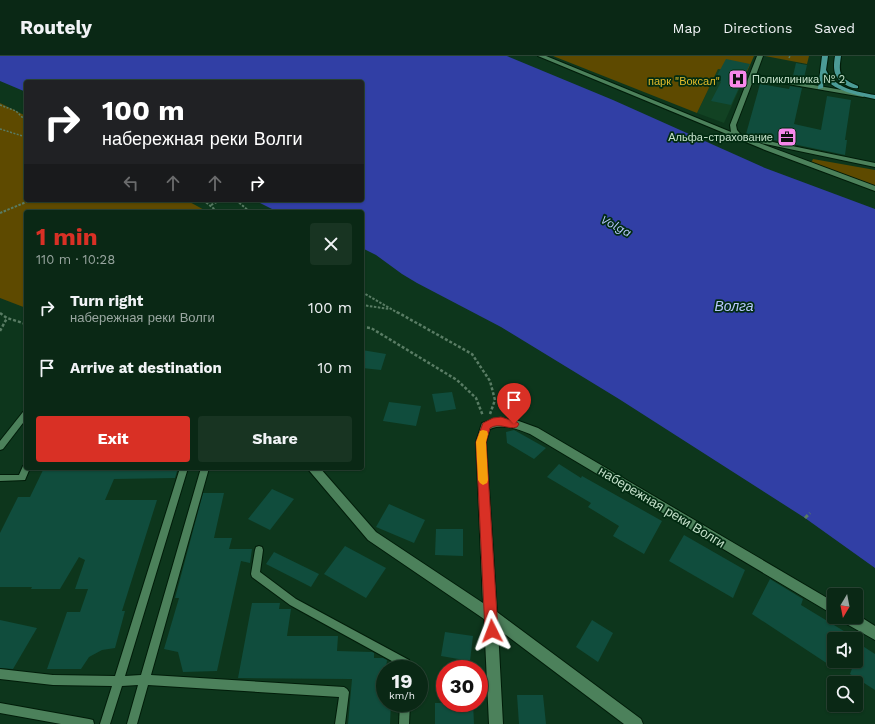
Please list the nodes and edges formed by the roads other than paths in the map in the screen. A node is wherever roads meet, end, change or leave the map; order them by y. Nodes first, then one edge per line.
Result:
1 (541, 56) edge
2 (760, 56) edge
3 (825, 56) edge
4 (838, 56) edge
5 (823, 70) junction
6 (752, 76) junction
7 (820, 88) junction
8 (875, 92) edge
9 (866, 93) junction
10 (875, 97) edge
11 (743, 138) junction
12 (875, 165) edge
13 (875, 189) edge
14 (24, 417) edge
15 (0, 447) edge
16 (25, 470) edge
17 (183, 470) edge
18 (204, 470) edge
19 (315, 470) edge
20 (0, 478) edge
21 (259, 550) dead end
22 (827, 605) edge
23 (491, 616) junction
24 (860, 624) edge
25 (875, 633) edge
26 (400, 660) edge
27 (0, 674) edge
28 (145, 680) junction
29 (118, 682) junction
30 (0, 708) edge
31 (405, 712) edge
32 (89, 724) edge
33 (105, 724) edge
34 (132, 724) edge
35 (340, 724) edge
36 (404, 724) edge
37 (496, 724) edge
38 (636, 724) edge

1 - 11 street
2 - 6 street
3 - 5 main road
4 - 9 main road
5 - 7 main road
5 - 9 main road
6 - 7 street
6 - 11 street
7 - 9 street
8 - 9 main road
9 - 10 main road
11 - 12 street
11 - 13 street
14 - 15 lane
16 - 20 lane
17 - 29 lane
18 - 28 lane
19 - 23 street
21 - 26 lane
22 - 23 street, набережная реки Волги
23 - 37 street
23 - 38 street
24 - 25 street
27 - 29 lane
28 - 29 lane
28 - 34 lane
28 - 35 lane
29 - 33 lane
30 - 32 lane
31 - 36 lane

